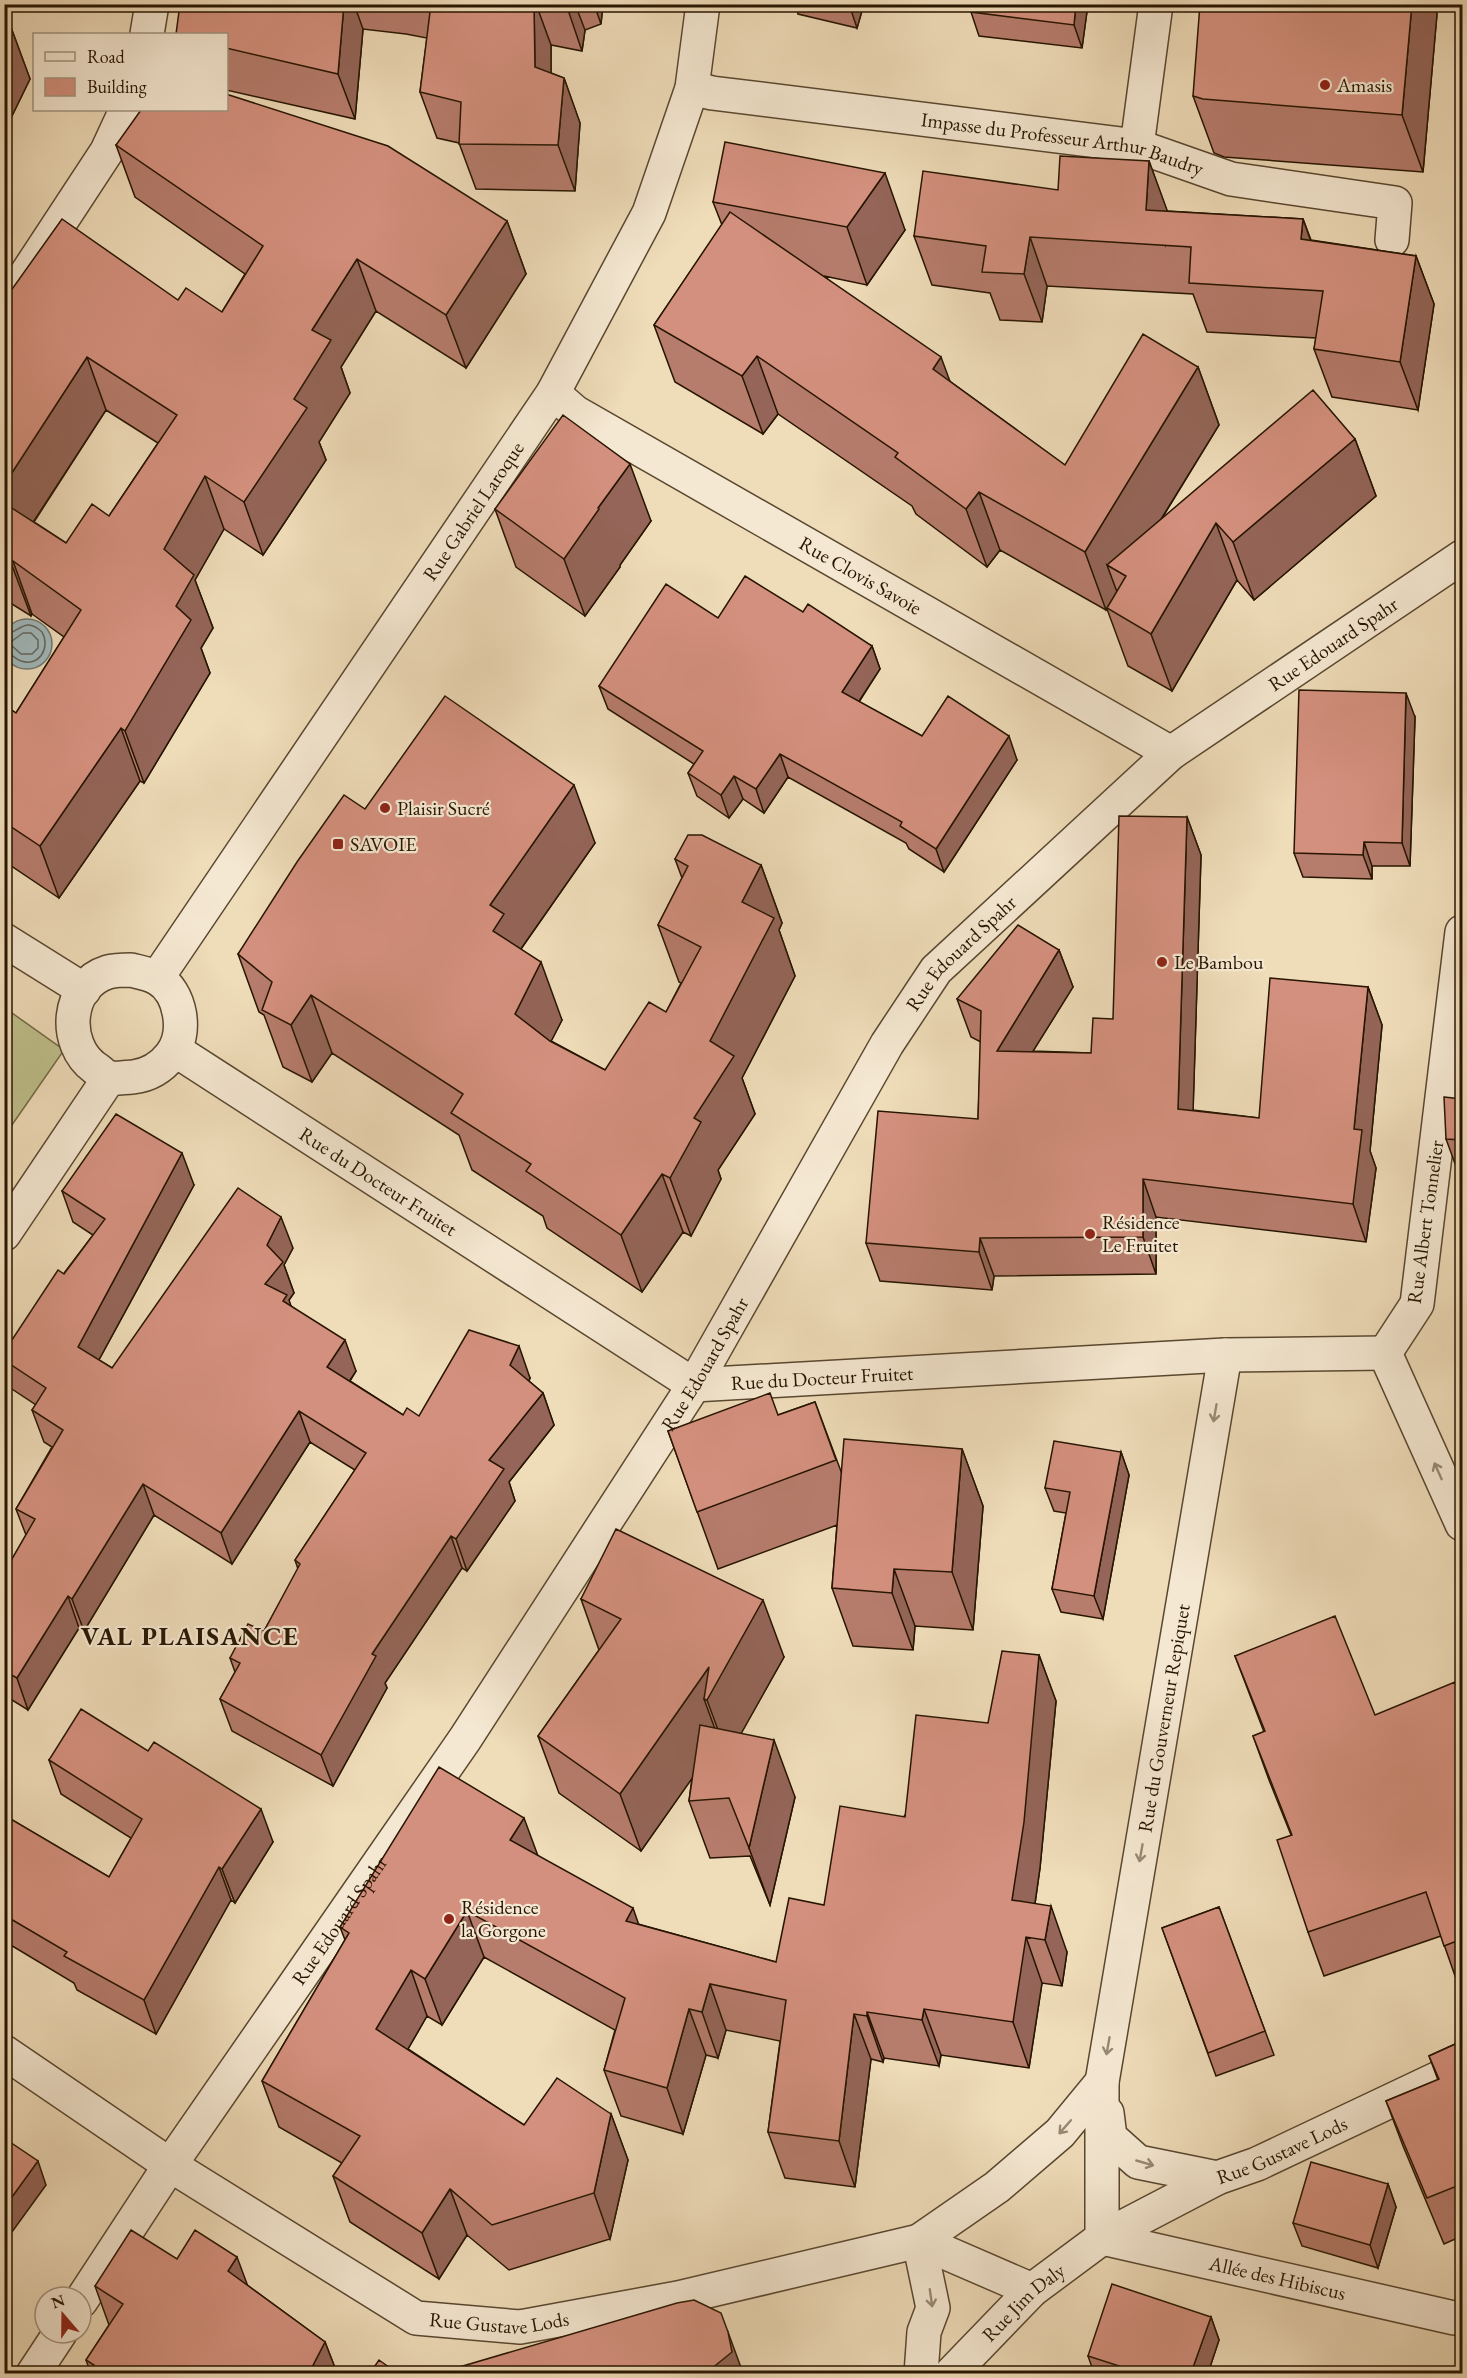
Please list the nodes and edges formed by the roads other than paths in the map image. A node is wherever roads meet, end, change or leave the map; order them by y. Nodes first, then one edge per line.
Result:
1 (152, 4) edge
2 (703, 4) edge
3 (1156, 4) edge
4 (147, 33) edge
5 (692, 88) junction
6 (126, 111) edge
7 (1137, 146) junction
8 (1392, 240) dead end
9 (4, 308) edge
10 (553, 393) junction
11 (1462, 557) edge
12 (1171, 753) junction
13 (1462, 932) edge
14 (4, 940) edge
15 (157, 978) junction
16 (84, 990) junction
17 (175, 1050) junction
18 (109, 1078) junction
19 (4, 1234) edge
20 (1385, 1353) junction
21 (1225, 1355) junction
22 (694, 1385) junction
23 (1462, 1524) edge
24 (4, 2052) edge
25 (1462, 2067) edge
26 (1102, 2082) junction
27 (170, 2165) junction
28 (1217, 2178) junction
29 (1102, 2238) junction
30 (919, 2241) junction
31 (91, 2285) edge
32 (1032, 2290) junction
33 (1454, 2319) dead end
34 (52, 2345) edge
35 (33, 2373) edge
36 (921, 2373) edge
37 (951, 2373) edge

1 - 4 street
2 - 5 street, Rue Gabriel Laroque
3 - 7 street
5 - 7 street, Impasse du Professeur Arthur Baudry
5 - 10 street, Rue Gabriel Laroque
6 - 9 street
7 - 8 street, Impasse du Professeur Arthur Baudry
10 - 12 street, Rue Clovis Savoie
10 - 15 street, Rue Gabriel Laroque
11 - 12 street, Rue Edouard Spahr
12 - 22 street, Rue Edouard Spahr
13 - 20 street, Rue Albert Tonnelier
14 - 16 street
15 - 16 street
15 - 17 street
16 - 18 street
17 - 18 street
17 - 22 street, Rue du Docteur Fruitet
18 - 19 street
20 - 21 street, Rue du Docteur Fruitet
23 -> 20 street
21 - 22 street, Rue du Docteur Fruitet
21 -> 26 street, Rue du Gouverneur Repiquet
22 - 27 street, Rue Edouard Spahr
24 - 27 street, Rue Gustave Lods
25 - 28 street, Rue Gustave Lods
26 -> 28 street
26 - 29 street
26 -> 30 street
27 - 30 street, Rue Gustave Lods
27 - 31 street, Rue Edouard Spahr
28 - 29 street, Rue Gustave Lods
29 - 32 street, Rue Jim Daly
29 - 33 street, Allée des Hibiscus
30 - 32 street
30 -> 36 street
32 - 37 street, Rue Jim Daly
34 - 35 street

